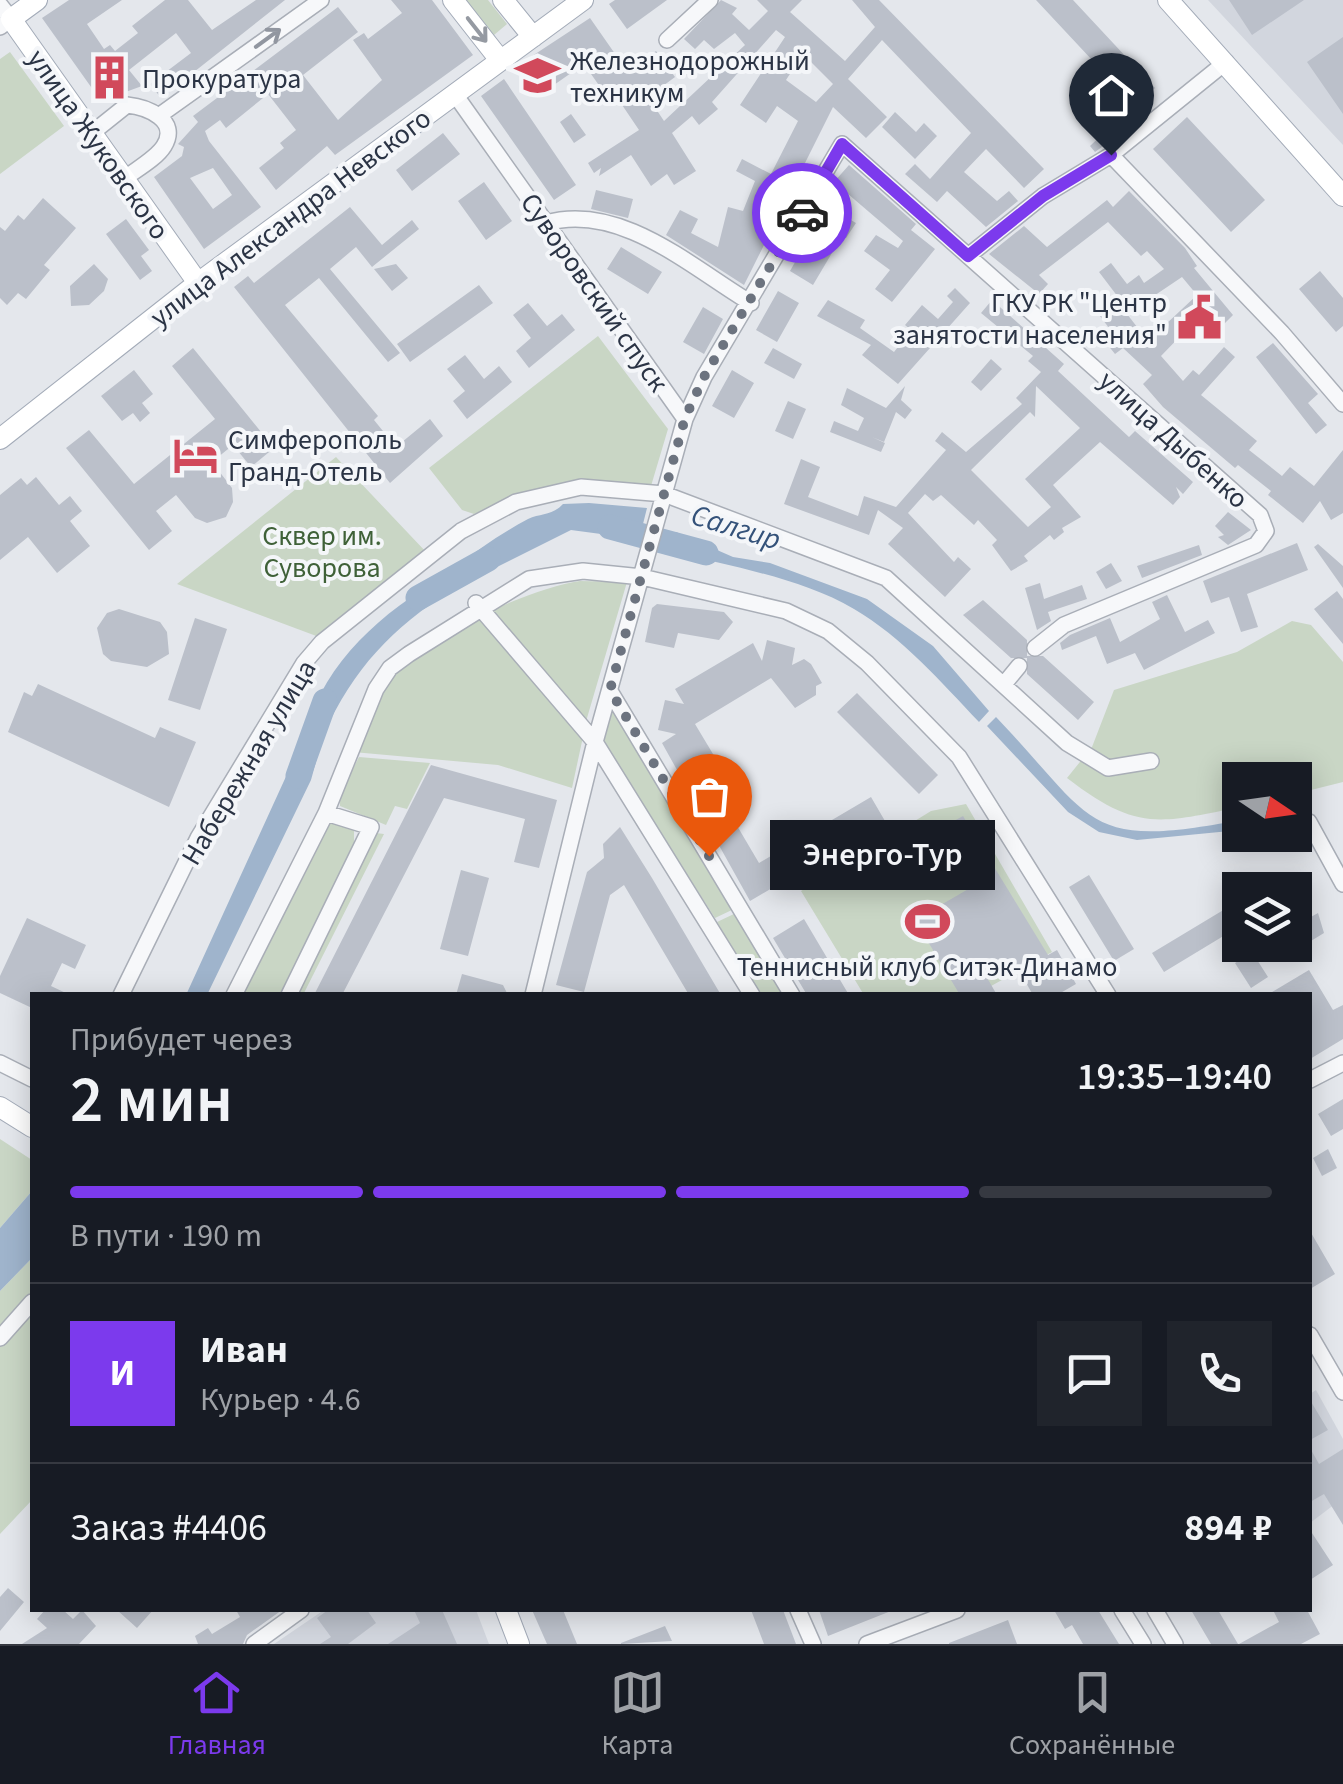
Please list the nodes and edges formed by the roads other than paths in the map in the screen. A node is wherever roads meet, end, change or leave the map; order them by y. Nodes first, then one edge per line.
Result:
1 (37, 0) edge
2 (321, 0) edge
3 (454, 0) edge
4 (504, 0) edge
5 (583, 0) edge
6 (710, 0) edge
7 (1168, 0) edge
8 (4, 17) edge
9 (532, 37) junction
10 (667, 40) dead end
11 (500, 60) junction
12 (1226, 62) junction
13 (454, 93) junction
14 (160, 115) junction
15 (92, 133) junction
16 (1111, 155) junction
17 (124, 179) junction
18 (1343, 196) edge
19 (546, 224) junction
20 (968, 256) junction
21 (198, 283) junction
22 (751, 304) junction
23 (1343, 404) edge
24 (685, 418) junction
25 (3, 431) edge
26 (663, 499) junction
27 (642, 576) junction
28 (478, 605) junction
29 (1034, 648) dead end
30 (1019, 666) dead end
31 (1005, 683) junction
32 (610, 690) junction
33 (595, 742) junction
34 (1151, 762) dead end
35 (326, 813) junction
36 (1312, 827) edge
37 (1343, 884) edge
38 (122, 992) edge
39 (236, 992) edge
40 (290, 992) edge
41 (534, 992) edge
42 (750, 992) edge
43 (790, 992) edge
44 (1106, 992) edge
45 (0, 1062) edge
46 (1343, 1062) edge
47 (30, 1077) edge
48 (1312, 1079) edge
49 (0, 1107) edge
50 (30, 1126) edge
51 (30, 1304) edge
52 (0, 1338) edge
53 (1312, 1339) edge
54 (1343, 1392) edge
55 (298, 1612) edge
56 (507, 1612) edge
57 (799, 1612) edge
58 (952, 1612) edge
59 (1123, 1612) edge
60 (1156, 1612) edge
61 (254, 1644) edge
62 (519, 1644) edge
63 (812, 1644) edge
64 (867, 1644) edge
65 (1142, 1644) edge
66 (1175, 1644) edge

1 - 8 main road
14 -> 2 street
3 -> 11 main road
4 - 9 main road
5 - 9 main road, улица Александра Невского
6 - 10 street
7 - 12 main road
8 - 15 main road, улица Жуковского
9 - 11 main road, улица Александра Невского
11 - 13 main road, улица Александра Невского
12 - 16 street
12 - 18 main road
13 - 19 street, Суворовский спуск
13 - 21 main road, улица Александра Невского
14 - 15 street
14 - 17 street
15 - 17 main road, улица Жуковского
16 - 20 street
16 - 23 street
17 - 21 main road, улица Жуковского
19 - 22 street
19 - 24 street, Суворовский спуск
20 - 22 street, улица Дыбенко
20 - 29 street, улица Дыбенко
21 - 25 main road, улица Александра Невского
22 - 24 street, улица Дыбенко
24 - 26 street, Суворовский спуск
26 - 27 street, Суворовский спуск
26 - 31 street, Набережная улица
26 - 38 street, Набережная улица
27 - 28 street
27 - 32 street, Суворовский спуск
27 - 44 street
28 - 33 street
28 - 35 street
30 - 31 street
31 - 34 street, Набережная улица
32 - 33 street, Суворовский спуск
32 - 43 street
33 - 41 street, Суворовский спуск
33 - 42 street
35 - 39 street
35 - 40 street
36 - 37 street
45 - 47 street
46 - 48 street
49 - 50 main road
51 - 52 street
53 - 54 street
55 - 61 street
56 - 62 main road
57 - 63 street
58 - 64 street
59 - 65 street
60 - 66 street

